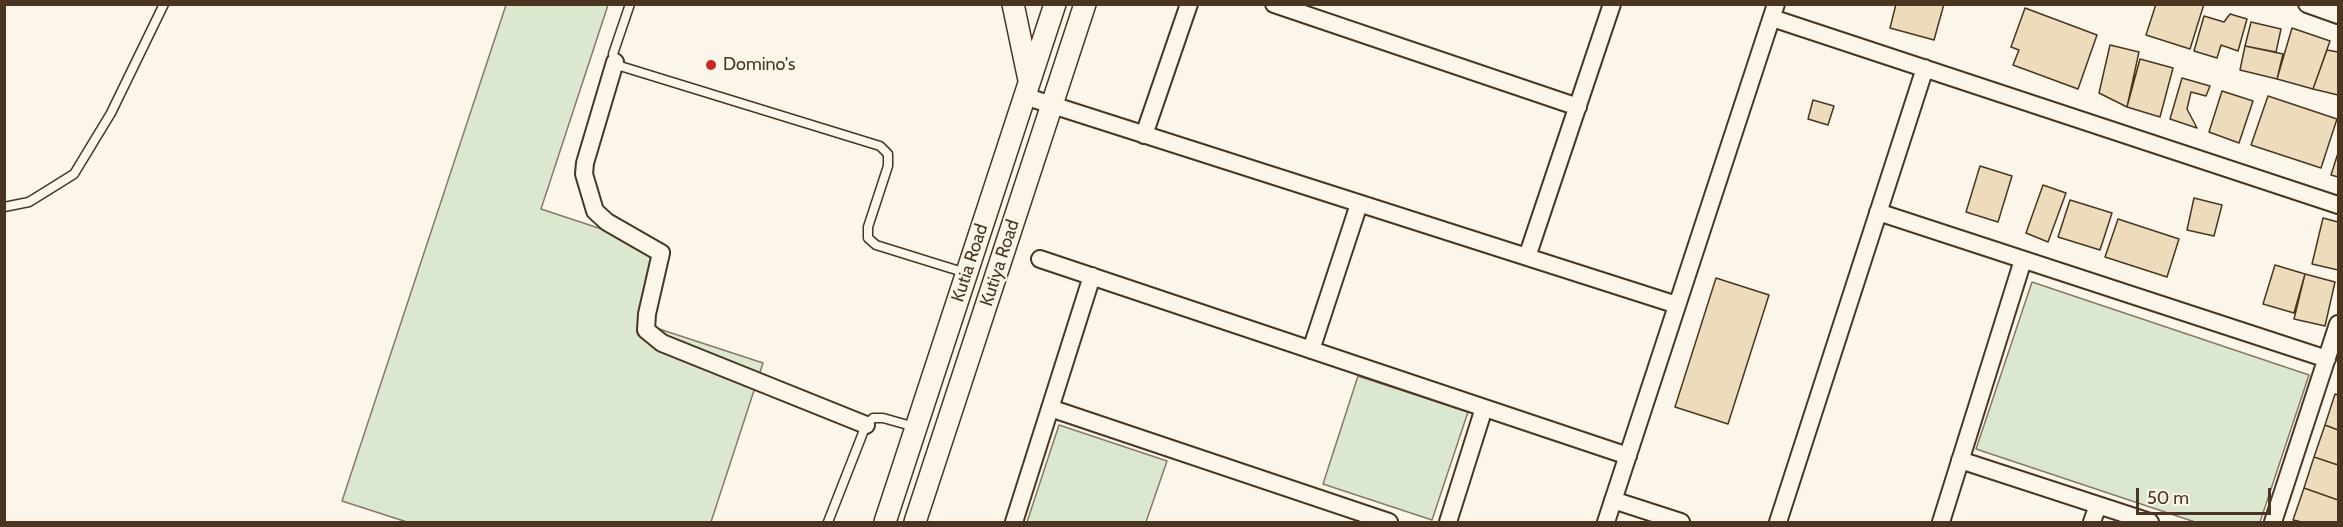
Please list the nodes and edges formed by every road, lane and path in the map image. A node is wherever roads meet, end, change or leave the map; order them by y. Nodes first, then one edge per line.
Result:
1 (164, 4) edge
2 (630, 4) edge
3 (1013, 4) edge
4 (1054, 4) edge
5 (1085, 4) edge
6 (1189, 4) edge
7 (1274, 4) edge
8 (1612, 4) edge
9 (2307, 4) edge
10 (1774, 11) edge
11 (2338, 15) edge
12 (615, 62) junction
13 (1924, 69) junction
14 (1027, 89) junction
15 (1052, 105) junction
16 (1578, 107) junction
17 (1144, 135) junction
18 (1359, 204) junction
19 (2338, 205) edge
20 (4, 207) edge
21 (1878, 212) junction
22 (1527, 257) junction
23 (1040, 259) dead end
24 (2023, 260) junction
25 (967, 273) junction
26 (1092, 276) junction
27 (1677, 305) junction
28 (2338, 324) edge
29 (1311, 350) junction
30 (2327, 358) junction
31 (1050, 408) junction
32 (1484, 408) junction
33 (866, 425) junction
34 (916, 428) junction
35 (1628, 456) junction
36 (1960, 460) junction
37 (1613, 500) junction
38 (2098, 505) junction
39 (828, 522) edge
40 (885, 522) edge
41 (915, 522) edge
42 (1014, 522) edge
43 (1389, 522) edge
44 (1448, 522) edge
45 (1606, 522) edge
46 (1681, 522) edge
47 (1778, 522) edge
48 (1941, 522) edge
49 (2092, 522) edge
50 (2151, 522) edge
51 (2272, 522) edge

1 - 20 lane
2 - 12 lane
3 - 14 street
4 - 14 street, Kutia Road
5 - 15 street, Kutiya Road
6 - 17 street
7 - 16 street
8 - 16 street
9 - 11 street
10 - 13 street
10 - 27 street
12 - 25 lane
12 - 33 street
13 - 19 street
13 - 21 street
14 - 15 street
14 - 25 street, Kutia Road
15 - 17 street
15 - 41 street, Kutiya Road
16 - 22 street
17 - 18 street
18 - 22 street
18 - 29 street
21 - 24 street
21 - 47 street
22 - 27 street
23 - 26 street
24 - 30 street
24 - 36 street
25 - 34 street, Kutia Road
26 - 29 street
26 - 31 street
27 - 35 street
28 - 30 street
29 - 32 street
30 - 51 street
31 - 42 street
31 - 43 street
32 - 35 street
32 - 44 street
33 - 34 lane
33 - 39 lane
34 - 40 street, Kutia Road
35 - 37 street
36 - 38 street
36 - 48 street
37 - 45 street
37 - 46 street
38 - 49 street
38 - 50 street

